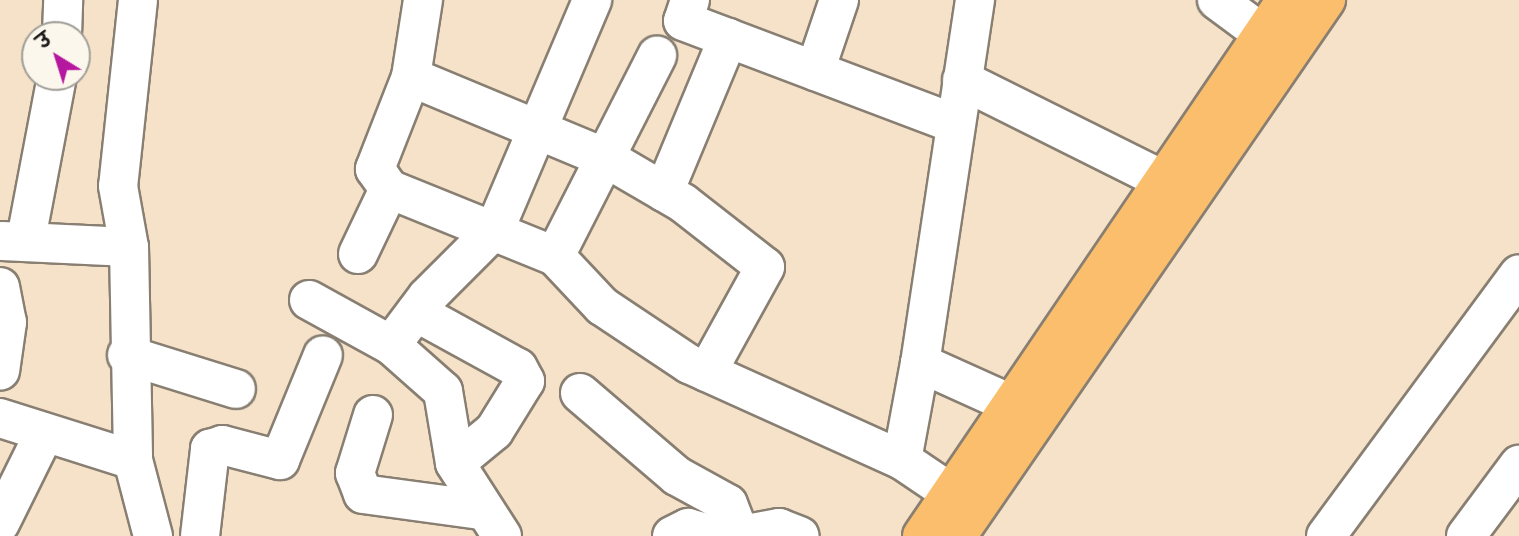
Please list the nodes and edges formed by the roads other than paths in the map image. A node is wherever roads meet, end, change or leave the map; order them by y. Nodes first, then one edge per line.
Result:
1 (63, 0) edge
2 (138, 0) edge
3 (423, 0) edge
4 (592, 0) edge
5 (690, 0) edge
6 (839, 0) edge
7 (975, 0) edge
8 (1217, 0) edge
9 (1286, 0) edge
10 (1326, 0) edge
11 (62, 21) edge
12 (1263, 34) junction
13 (728, 38) junction
14 (657, 56) dead end
15 (815, 71) junction
16 (411, 76) junction
17 (962, 80) junction
18 (53, 91) edge
19 (955, 124) junction
20 (536, 128) junction
21 (606, 158) junction
22 (1163, 180) junction
23 (389, 189) junction
24 (664, 192) junction
25 (495, 229) junction
26 (13, 240) edge
27 (129, 247) junction
28 (358, 254) dead end
29 (555, 256) junction
30 (1519, 274) edge
31 (0, 287) edge
32 (309, 300) dead end
33 (416, 312) junction
34 (391, 345) junction
35 (127, 355) junction
36 (323, 355) dead end
37 (920, 363) junction
38 (0, 371) edge
39 (707, 372) junction
40 (236, 389) dead end
41 (580, 393) dead end
42 (1011, 404) junction
43 (373, 415) dead end
44 (0, 418) edge
45 (44, 434) junction
46 (132, 460) junction
47 (902, 460) junction
48 (455, 463) junction
49 (1519, 465) edge
50 (951, 493) junction
51 (0, 523) edge
52 (492, 523) edge
53 (153, 536) edge
54 (200, 536) edge
55 (672, 536) edge
56 (718, 536) edge
57 (738, 536) edge
58 (800, 536) edge
59 (922, 536) edge
60 (957, 536) edge
61 (1326, 536) edge
62 (1466, 536) edge

1 - 11 street
2 - 27 street
3 - 16 street
4 - 20 street
5 - 13 street
6 - 15 street
7 - 17 street
8 - 12 street
9 - 12 main road
10 - 60 main road
12 - 22 main road
13 - 15 street
13 - 24 street
14 - 21 street
15 - 19 street
16 - 20 street
16 - 23 street
17 - 19 street
17 - 22 street
18 - 26 street
19 - 37 street
20 - 21 street
20 - 25 street
21 - 24 street
21 - 29 street
22 - 42 main road
23 - 25 street
23 - 28 street
24 - 39 street
25 - 29 street
25 - 33 street
26 - 27 street
27 - 35 street
29 - 39 street
30 - 61 street
31 - 38 street
32 - 34 street
33 - 34 street
33 - 48 street
34 - 48 street
35 - 40 street
35 - 46 street
36 - 54 street
37 - 42 street
37 - 47 street
39 - 47 street
41 - 57 street
42 - 50 main road
43 - 52 street
44 - 45 street
45 - 46 street
45 - 51 street
46 - 53 street
47 - 50 street
48 - 52 street
49 - 62 street
50 - 59 main road
55 - 56 street
57 - 58 street

